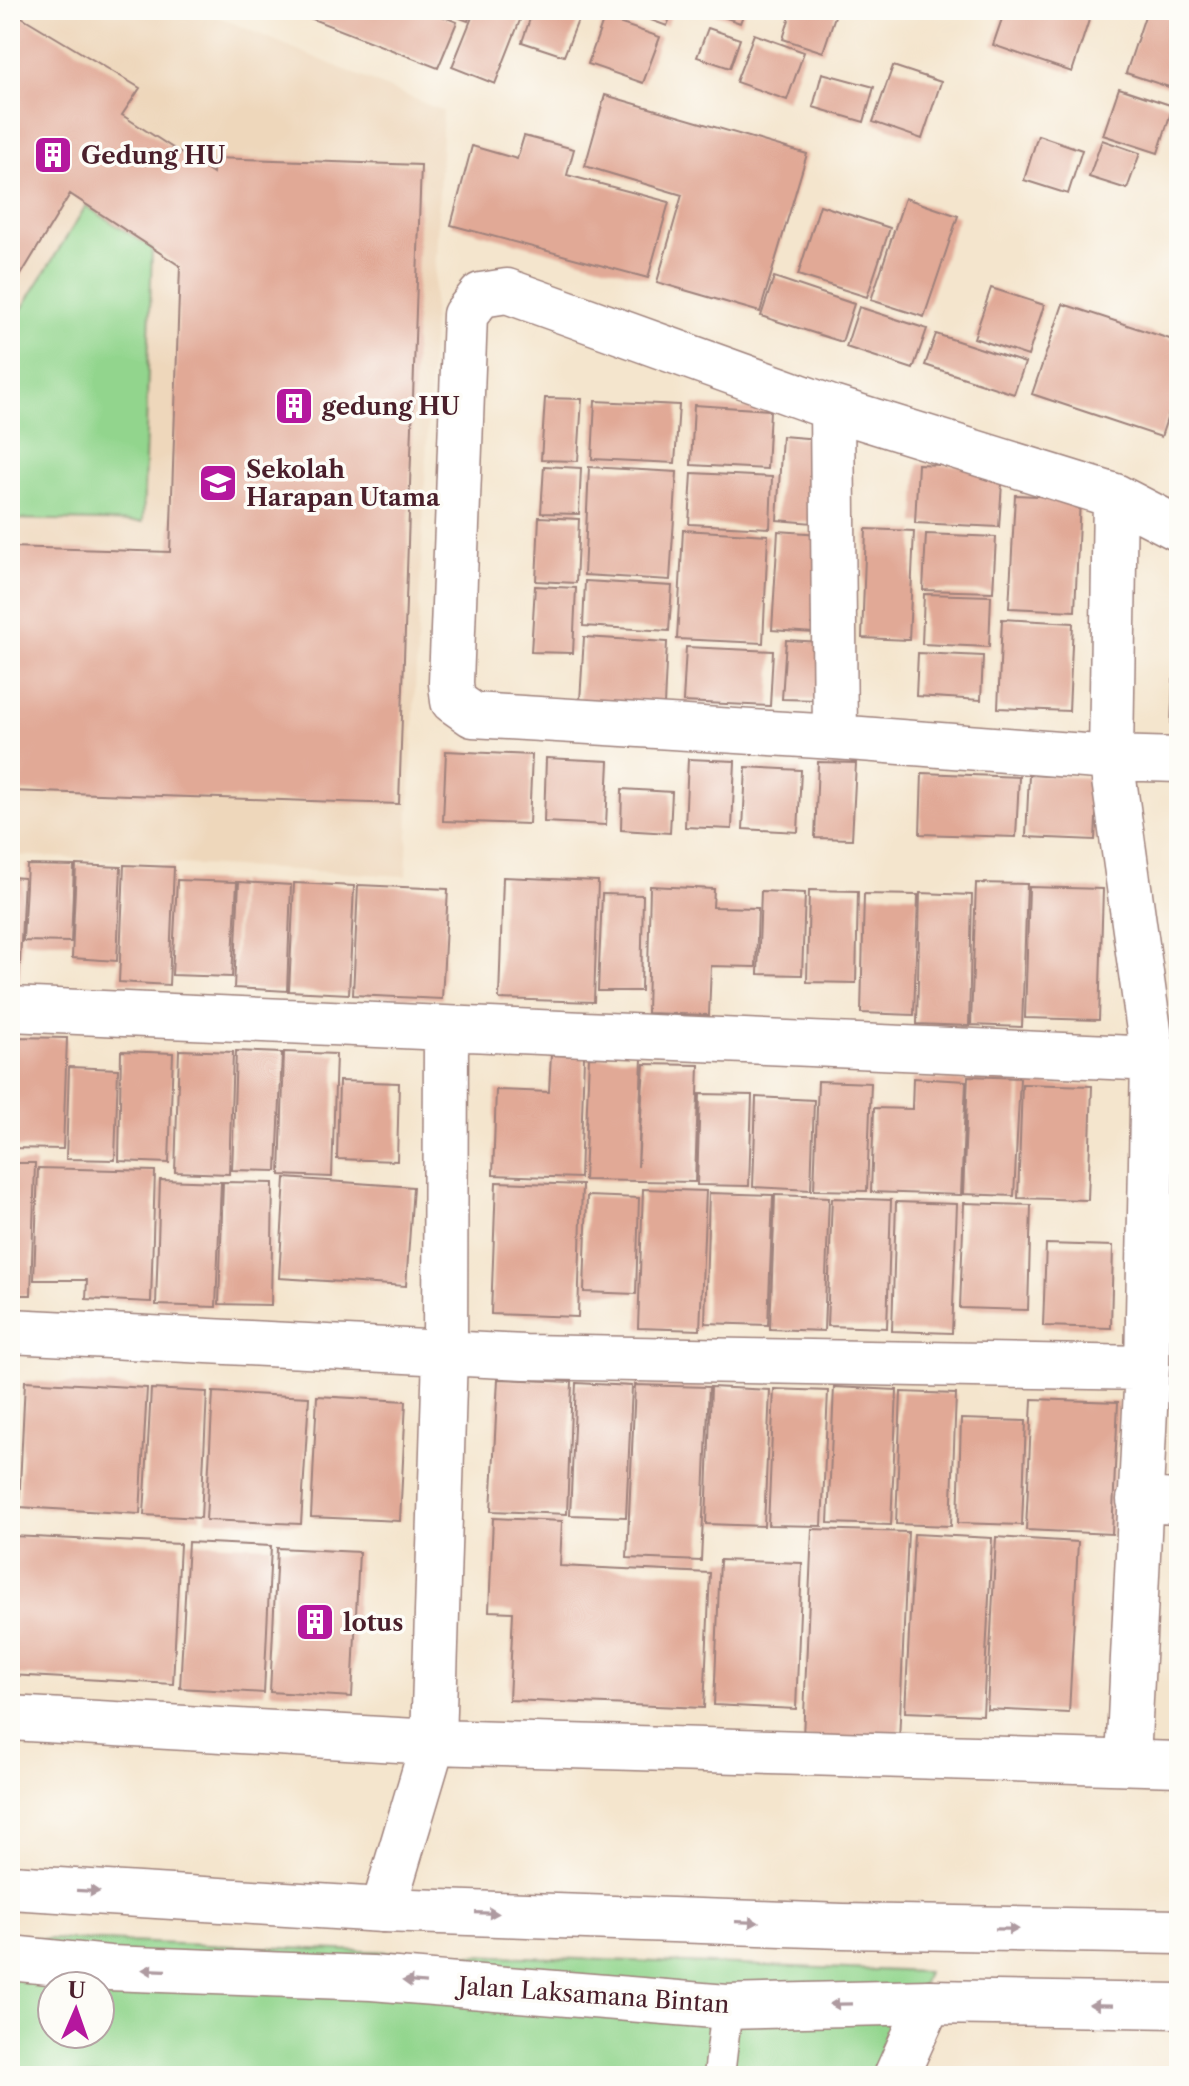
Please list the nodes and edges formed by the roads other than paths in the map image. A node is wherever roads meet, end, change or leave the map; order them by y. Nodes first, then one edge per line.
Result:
1 (832, 408) junction
2 (1115, 496) junction
3 (1179, 529) edge
4 (835, 737) junction
5 (1111, 758) junction
6 (1179, 760) edge
7 (10, 1009) edge
8 (446, 1030) junction
9 (1166, 1060) edge
10 (10, 1331) edge
11 (445, 1354) junction
12 (1147, 1368) junction
13 (1159, 1501) edge
14 (10, 1718) edge
15 (433, 1742) junction
16 (1128, 1761) junction
17 (1179, 1764) edge
18 (10, 1887) edge
19 (383, 1910) junction
20 (1179, 1932) edge
21 (10, 1958) edge
22 (929, 2002) junction
23 (1179, 2006) edge
24 (727, 2007) junction
25 (719, 2076) edge
26 (896, 2076) edge

1 - 2 street
1 - 4 street
1 - 4 street
2 - 3 street
2 - 5 street
4 - 5 street
5 - 6 street
5 - 9 street
7 - 8 street
8 - 9 street
8 - 11 street
9 - 12 street
10 - 11 street
11 - 12 street
11 - 15 street
12 - 13 street
13 - 16 street
14 - 15 street
15 - 16 street
15 - 19 street
16 - 17 street
18 -> 19 street
19 -> 20 street
24 -> 21 street, Jalan Laksamana Bintan
23 -> 22 street, Jalan Laksamana Bintan
22 -> 24 street, Jalan Laksamana Bintan
22 - 26 street
24 - 25 lane

